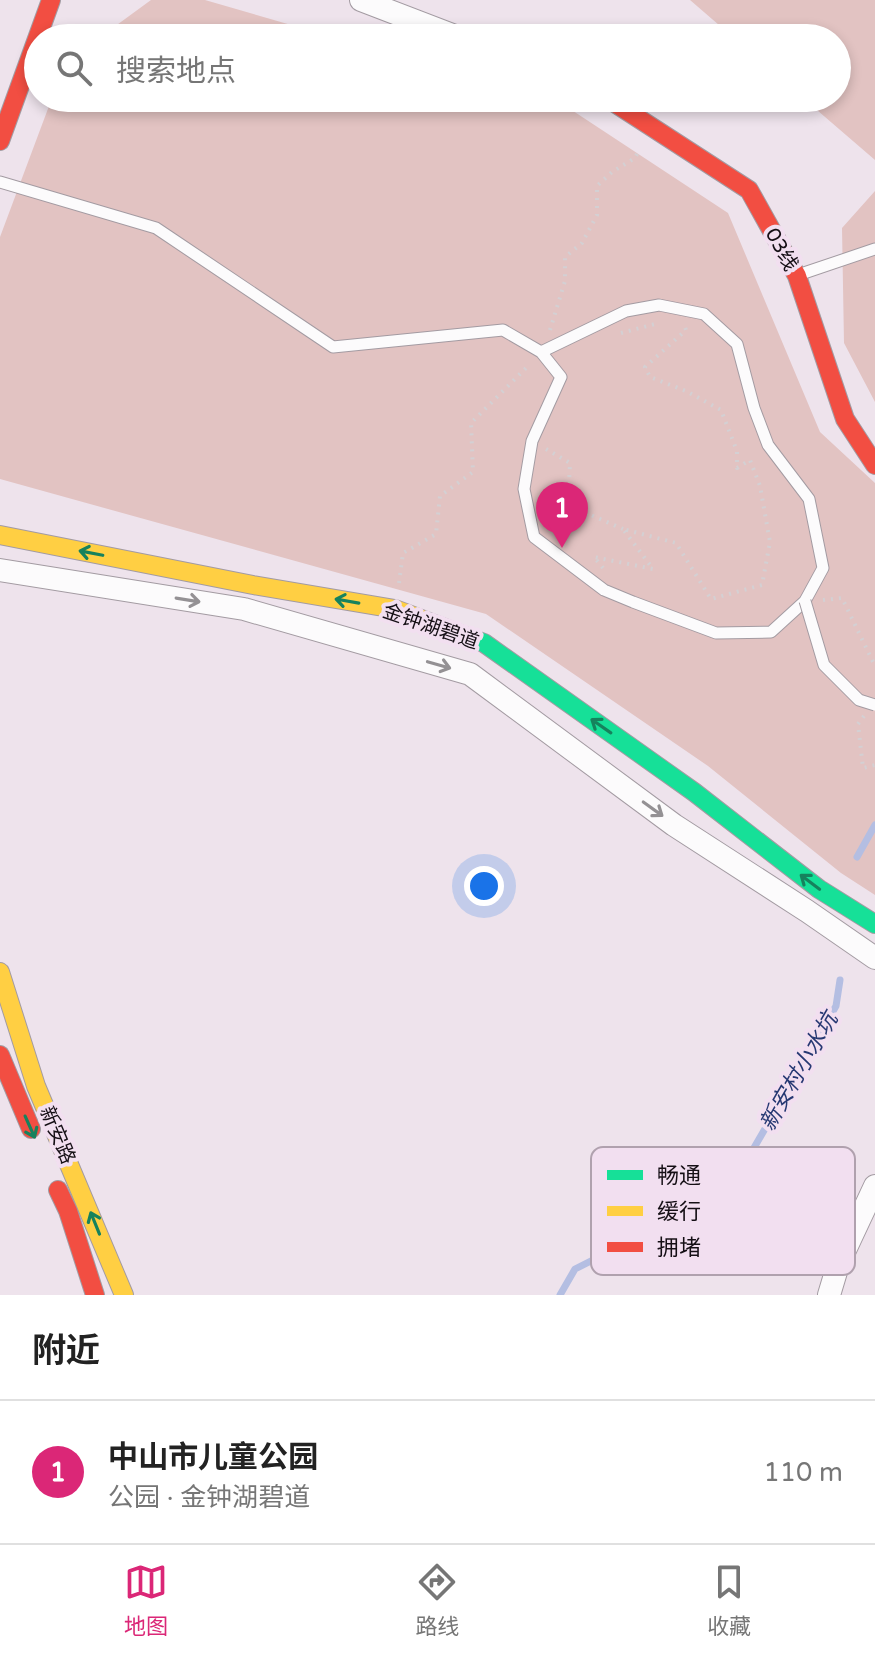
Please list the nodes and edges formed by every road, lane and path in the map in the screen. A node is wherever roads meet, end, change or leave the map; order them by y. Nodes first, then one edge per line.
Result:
1 (51, 0) edge
2 (361, 0) edge
3 (42, 24) edge
4 (424, 24) edge
5 (24, 75) edge
6 (628, 112) edge
7 (651, 127) junction
8 (0, 141) edge
9 (0, 182) edge
10 (875, 249) edge
11 (797, 276) junction
12 (681, 318) dead end
13 (667, 321) dead end
14 (611, 335) dead end
15 (541, 352) junction
16 (532, 441) junction
17 (875, 465) edge
18 (623, 529) junction
19 (0, 535) edge
20 (604, 568) dead end
21 (0, 570) edge
22 (805, 601) junction
23 (395, 609) junction
24 (875, 666) edge
25 (871, 709) edge
26 (875, 765) edge
27 (875, 924) edge
28 (875, 958) edge
29 (0, 972) edge
30 (0, 1055) edge
31 (39, 1145) dead end
32 (50, 1171) dead end
33 (875, 1186) edge
34 (855, 1229) edge
35 (835, 1275) edge
36 (95, 1295) edge
37 (124, 1295) edge
38 (829, 1295) edge

1 - 3 street
2 - 4 street
5 - 8 street
6 - 7 street, 03线
7 - 11 street, 03线
7 - 15 path
9 - 15 lane
10 - 11 lane
11 - 17 street, 03线
12 - 18 path
13 - 14 path
15 - 16 lane
15 - 22 lane
15 - 23 path
16 - 18 path
16 - 22 lane
18 - 20 path
23 -> 19 street, 金钟湖碧道
21 -> 28 street, 金钟湖碧道
22 - 24 path
22 - 25 lane, bridge
27 -> 23 street, 金钟湖碧道
25 - 26 path
37 -> 29 street, 新安路
30 -> 31 street, 新安路
32 - 36 street, 新安路
33 - 34 street
35 - 38 street

